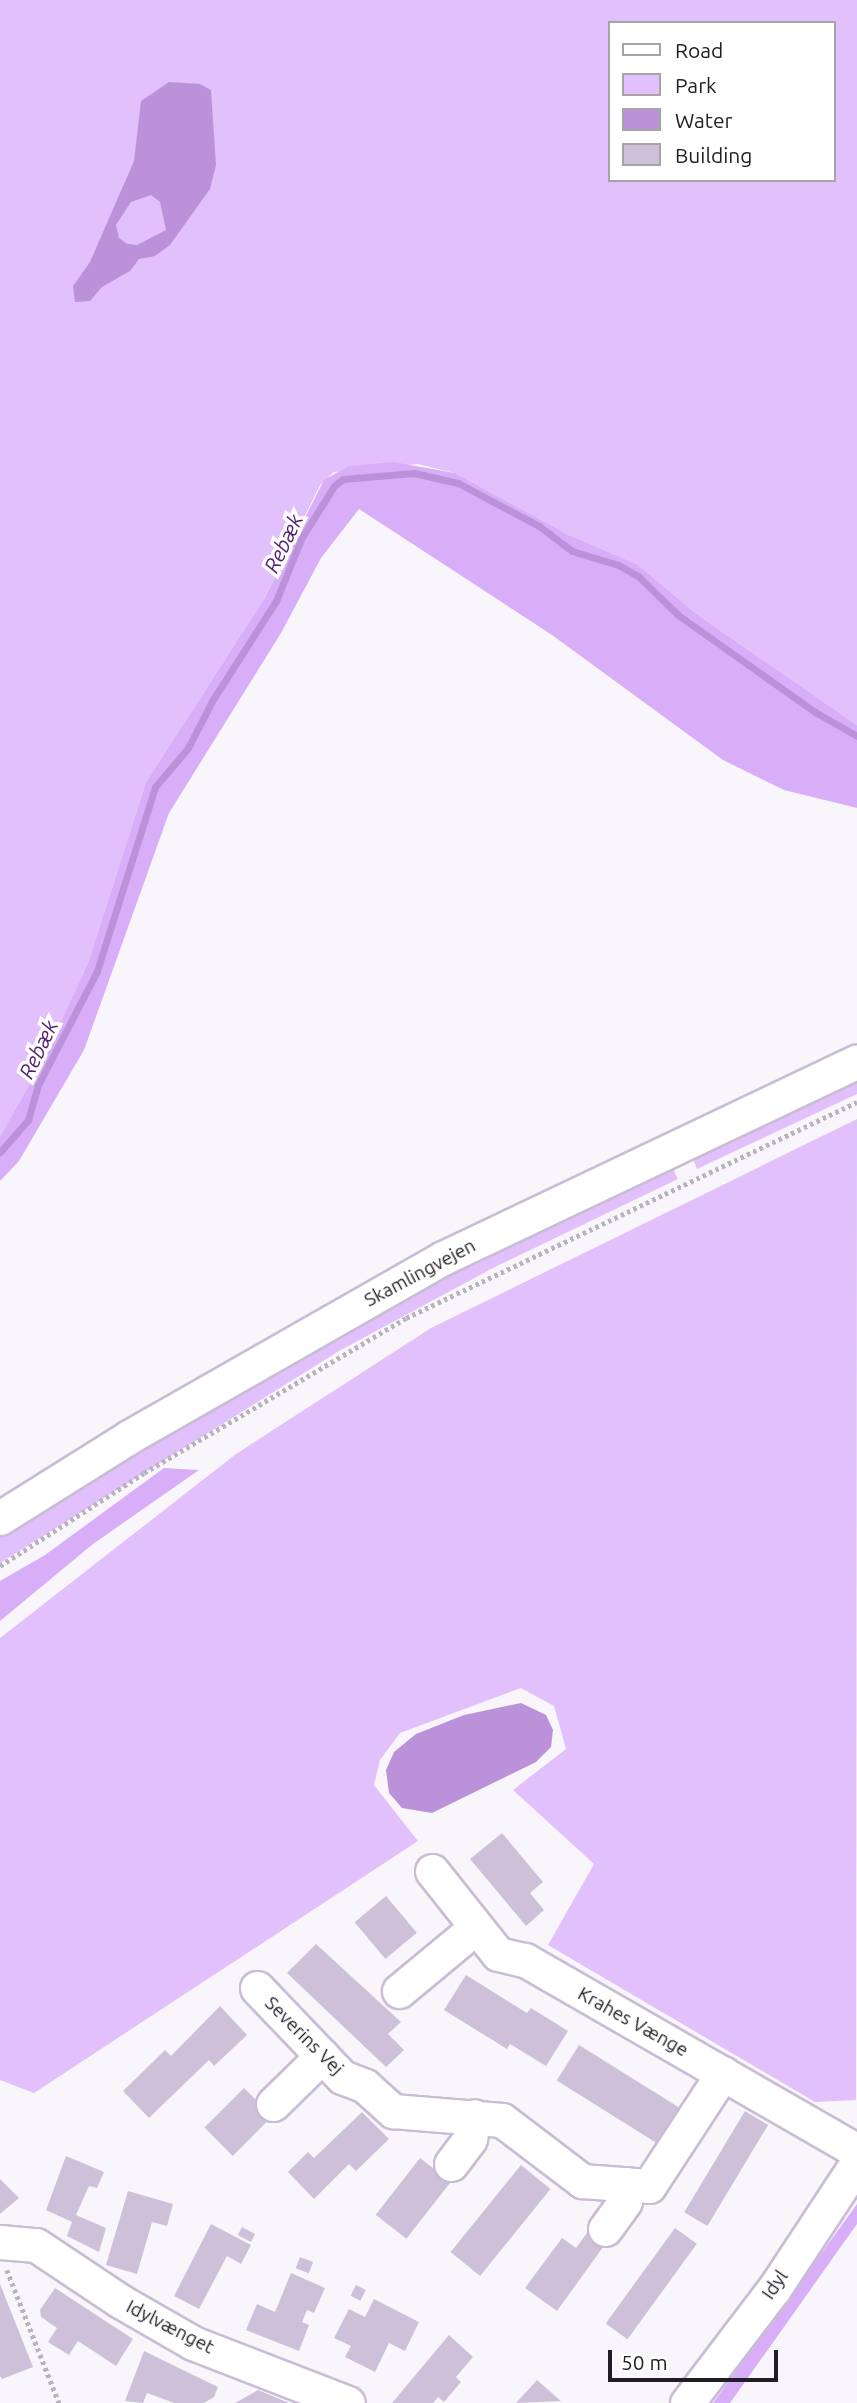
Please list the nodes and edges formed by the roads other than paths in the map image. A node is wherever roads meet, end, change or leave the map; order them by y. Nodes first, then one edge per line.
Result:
1 (857, 1061) edge
2 (0, 1518) edge
3 (432, 1871) dead end
4 (476, 1927) junction
5 (257, 1988) dead end
6 (399, 1991) dead end
7 (322, 2056) junction
8 (723, 2073) junction
9 (273, 2104) dead end
10 (474, 2116) junction
11 (857, 2151) edge
12 (857, 2163) edge
13 (451, 2164) dead end
14 (626, 2184) junction
15 (605, 2230) dead end
16 (2, 2254) edge
17 (348, 2403) edge
18 (687, 2403) edge

1 - 2 street, Skamlingvejen
3 - 4 street, Krahes Vænge
4 - 6 street
4 - 8 street, Krahes Vænge
5 - 7 street, Severins Vej
7 - 9 street
7 - 10 street, Severins Vej
8 - 11 street, Krahes Vænge
8 - 14 street, Severins Vej
10 - 13 street
10 - 14 street, Severins Vej
12 - 18 street, Idyl
14 - 15 street
16 - 17 street, Idylvænget

